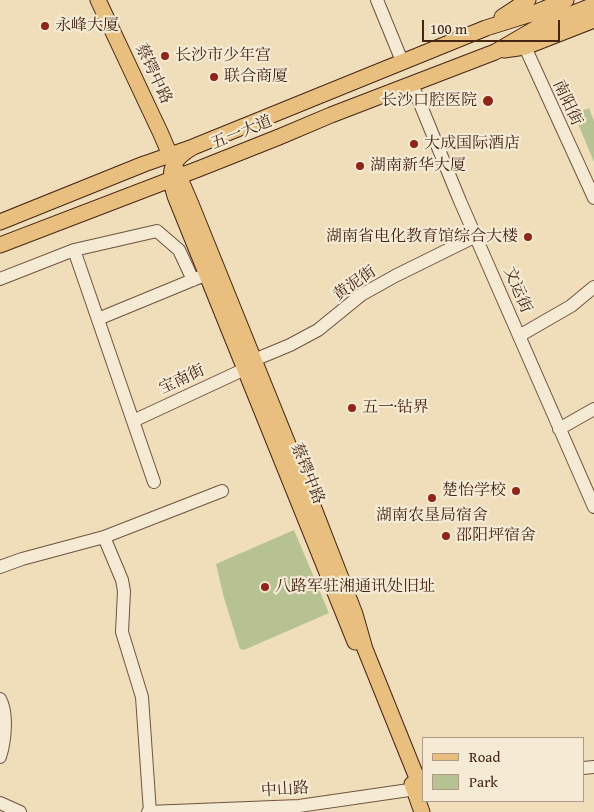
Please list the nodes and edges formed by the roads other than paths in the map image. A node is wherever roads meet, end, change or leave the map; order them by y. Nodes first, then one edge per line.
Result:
1 (98, 0) edge
2 (377, 0) edge
3 (566, 0) edge
4 (594, 5) edge
5 (533, 13) edge
6 (594, 20) edge
7 (524, 48) junction
8 (495, 52) junction
9 (402, 61) junction
10 (412, 84) junction
11 (157, 125) junction
12 (193, 146) junction
13 (173, 168) junction
14 (202, 168) junction
15 (143, 189) junction
16 (594, 198) edge
17 (185, 207) junction
18 (0, 222) edge
19 (476, 236) junction
20 (0, 245) edge
21 (74, 250) junction
22 (200, 277) junction
23 (0, 280) edge
24 (594, 287) edge
25 (98, 319) junction
26 (519, 336) junction
27 (249, 364) junction
28 (594, 409) edge
29 (133, 421) junction
30 (559, 429) junction
31 (154, 482) dead end
32 (222, 491) dead end
33 (594, 507) edge
34 (104, 537) junction
35 (0, 567) edge
36 (0, 699) edge
37 (0, 757) edge
38 (421, 793) edge
39 (0, 803) edge
40 (20, 812) edge
41 (149, 812) edge
42 (294, 812) edge
43 (422, 812) edge

1 - 11 main road, 蔡锷中路
2 - 9 street
3 - 5 main road, 五一大道
4 - 5 main road, 五一大道
5 - 8 main road, 五一大道
5 - 9 main road, 五一大道
6 - 7 main road, 五一大道
7 - 8 main road, 五一大道
7 - 16 street, 南阳街
8 - 10 main road, 五一大道
9 - 12 main road, 五一大道
10 - 14 main road, 五一大道
10 - 19 street, 文运街
11 - 12 main road
11 - 13 main road, 蔡锷中路
12 - 13 main road, 五一大道
13 - 14 main road, 五一大道
13 - 15 main road, 五一大道
13 - 17 main road, 蔡锷中路
13 - 18 main road, 五一大道
14 - 17 main road
15 - 17 main road
15 - 20 main road, 五一大道
17 - 22 main road, 蔡锷中路
17 - 27 main road, 蔡锷中路
19 - 26 street, 文运街
19 - 27 street, 黄泥街
21 - 22 street
21 - 23 street
21 - 25 street
22 - 25 street
22 - 27 main road, 蔡锷中路
24 - 26 street
25 - 29 street
26 - 30 street, 文运街
27 - 29 street, 宝南街
27 - 38 main road, 蔡锷中路
28 - 30 street
29 - 31 street
30 - 33 street, 文运街
32 - 34 street
34 - 35 street
34 - 41 street
36 - 37 street
38 - 41 street, 中山路
38 - 42 street, 中山路
38 - 43 main road
39 - 40 street

